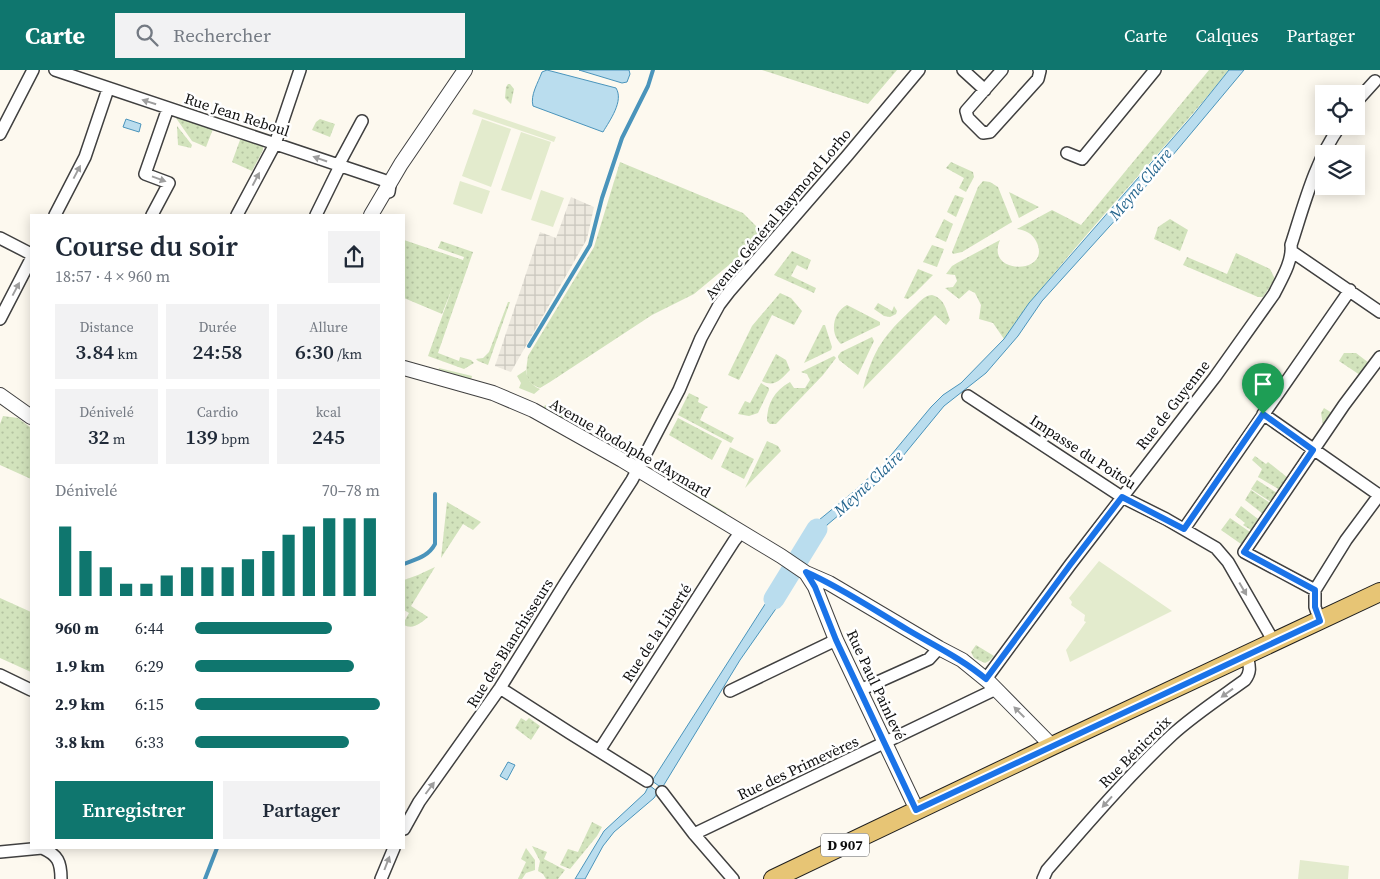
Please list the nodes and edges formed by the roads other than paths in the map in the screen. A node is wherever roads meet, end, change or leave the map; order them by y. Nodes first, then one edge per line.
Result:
1 (33, 70) edge
2 (55, 70) edge
3 (300, 70) edge
4 (465, 70) edge
5 (919, 70) edge
6 (963, 70) edge
7 (1002, 70) edge
8 (1039, 70) edge
9 (1155, 70) edge
10 (1375, 81) dead end
11 (108, 89) junction
12 (985, 90) junction
13 (1365, 92) edge
14 (168, 108) junction
15 (362, 121) dead end
16 (0, 134) edge
17 (1334, 135) edge
18 (274, 144) junction
19 (414, 145) junction
20 (1067, 153) dead end
21 (340, 166) junction
22 (389, 183) junction
23 (385, 203) junction
24 (56, 214) edge
25 (153, 214) edge
26 (238, 214) edge
27 (316, 214) edge
28 (372, 214) edge
29 (372, 214) edge
30 (0, 238) edge
31 (1292, 251) junction
32 (30, 253) edge
33 (30, 261) edge
34 (1350, 290) junction
35 (1380, 312) edge
36 (0, 320) edge
37 (1380, 357) edge
38 (405, 368) edge
39 (0, 395) edge
40 (968, 396) dead end
41 (1263, 414) junction
42 (30, 416) edge
43 (1313, 450) junction
44 (637, 470) junction
45 (1380, 494) edge
46 (1122, 497) junction
47 (1184, 529) junction
48 (741, 532) junction
49 (806, 572) junction
50 (829, 582) junction
51 (815, 587) junction
52 (1315, 590) junction
53 (1380, 592) edge
54 (1320, 621) junction
55 (836, 640) junction
56 (1274, 642) junction
57 (939, 648) junction
58 (1247, 655) junction
59 (0, 675) edge
60 (986, 679) junction
61 (500, 688) junction
62 (996, 689) junction
63 (30, 690) edge
64 (860, 690) junction
65 (730, 691) dead end
66 (884, 742) junction
67 (1052, 746) junction
68 (599, 751) junction
69 (648, 781) dead end
70 (662, 792) dead end
71 (916, 810) junction
72 (405, 827) edge
73 (694, 834) junction
74 (32, 849) edge
75 (44, 849) edge
76 (394, 849) edge
77 (0, 852) edge
78 (61, 875) edge
79 (381, 879) edge
80 (733, 879) edge
81 (774, 879) edge
82 (1043, 879) edge

1 - 16 street
2 - 11 street, Rue Jean Reboul
3 - 18 street
4 - 19 street
5 - 44 street, Avenue Général Raymond Lorho
6 - 12 street
7 - 12 street
8 - 12 street
9 - 20 street
10 - 13 street
14 -> 11 street, Rue Jean Reboul
24 -> 11 street
14 - 18 street, Rue Jean Reboul
14 -> 25 street
15 - 21 street
17 - 31 street, Rue de Guyenne
21 -> 18 street, Rue Jean Reboul
26 -> 18 street
19 - 22 street
19 - 23 street
21 - 22 street, Rue Jean Reboul
21 - 27 street
22 - 23 street
22 - 28 street
23 - 29 street
30 - 32 street
31 - 34 street
31 - 46 street, Rue de Guyenne
36 -> 33 street
34 - 35 street
34 - 41 street
37 - 43 street
38 - 44 street, Avenue Rodolphe d'Aymard
39 - 42 street
40 - 46 street, Impasse du Poitou
41 - 43 street
41 - 47 street
43 - 45 street
43 - 52 street
44 - 48 street, Avenue Rodolphe d'Aymard
44 - 61 street, Rue des Blanchisseurs
45 - 52 street
46 - 47 street, Impasse du Poitou
46 - 60 street, Rue de Guyenne
47 -> 56 street, Impasse du Poitou
48 - 49 street, Avenue Rodolphe d'Aymard
48 - 68 street, Rue de la Liberté
49 - 50 street, Avenue Rodolphe d'Aymard
49 - 51 street, Rue Paul Painlevé
50 - 51 street
50 - 57 street, Avenue Rodolphe d'Aymard
51 - 55 street, Rue Paul Painlevé
52 - 54 street
53 - 54 main road, D 907
54 - 56 main road, D 907
55 - 64 street, Rue Paul Painlevé
55 - 65 street
56 - 58 main road, D 907
57 - 60 street, Avenue Rodolphe d'Aymard
57 - 64 street
58 - 67 main road, D 907
58 -> 82 street, Rue Bénicroix
59 - 63 street
60 - 62 street, Avenue Rodolphe d'Aymard
61 - 68 street
72 -> 61 street, Rue des Blanchisseurs
62 - 66 street, Rue des Primevères
67 -> 62 street, Avenue Rodolphe d'Aymard
64 - 66 street, Rue Paul Painlevé
66 - 71 street, Rue Paul Painlevé
66 - 73 street, Rue des Primevères
67 - 71 main road, D 907
68 - 69 street
70 - 73 street
71 - 81 main road, D 907
73 - 80 street
74 - 77 street
75 - 78 street
79 -> 76 street

